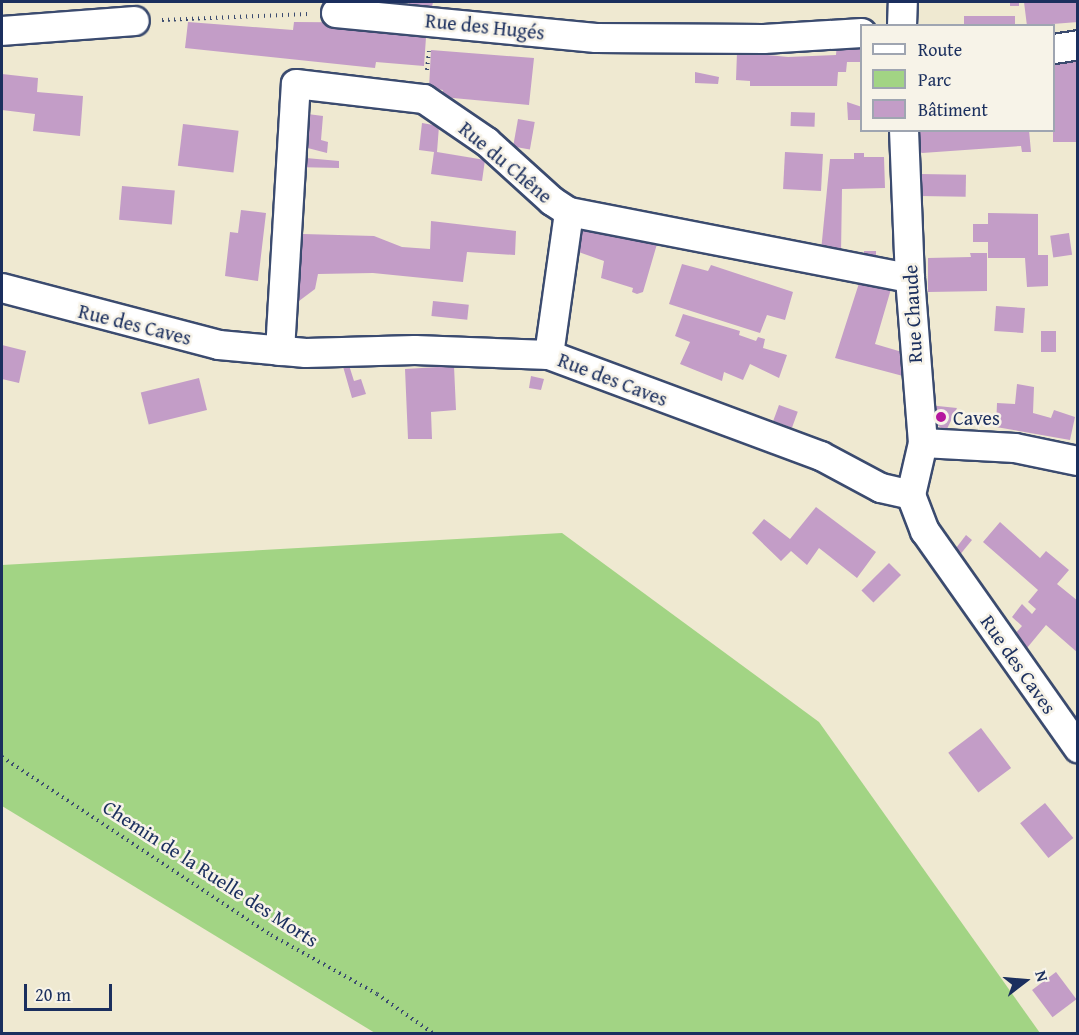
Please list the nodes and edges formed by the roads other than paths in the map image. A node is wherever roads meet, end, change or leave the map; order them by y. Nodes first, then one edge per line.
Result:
1 (903, 2) edge
2 (336, 13) road end
3 (135, 21) road end
4 (902, 24) edge
5 (2, 32) edge
6 (860, 33) edge
7 (1077, 45) edge
8 (1055, 49) edge
9 (904, 132) edge
10 (569, 212) junction
11 (910, 278) junction
12 (2, 288) edge
13 (280, 351) junction
14 (549, 355) junction
15 (923, 443) junction
16 (1077, 461) edge
17 (911, 495) junction
18 (1074, 736) edge

1 - 4 street
2 - 6 street, Rue des Hugés
3 - 5 street
7 - 8 street
9 - 11 street, Rue Chaude
10 - 11 street, Rue du Chêne
10 - 13 street, Rue du Chêne
10 - 14 street
11 - 15 street, Rue Chaude
12 - 13 street, Rue des Caves
13 - 14 street, Rue des Caves
14 - 17 street, Rue des Caves
15 - 16 street
15 - 17 street, Rue Chaude
17 - 18 street, Rue des Caves

